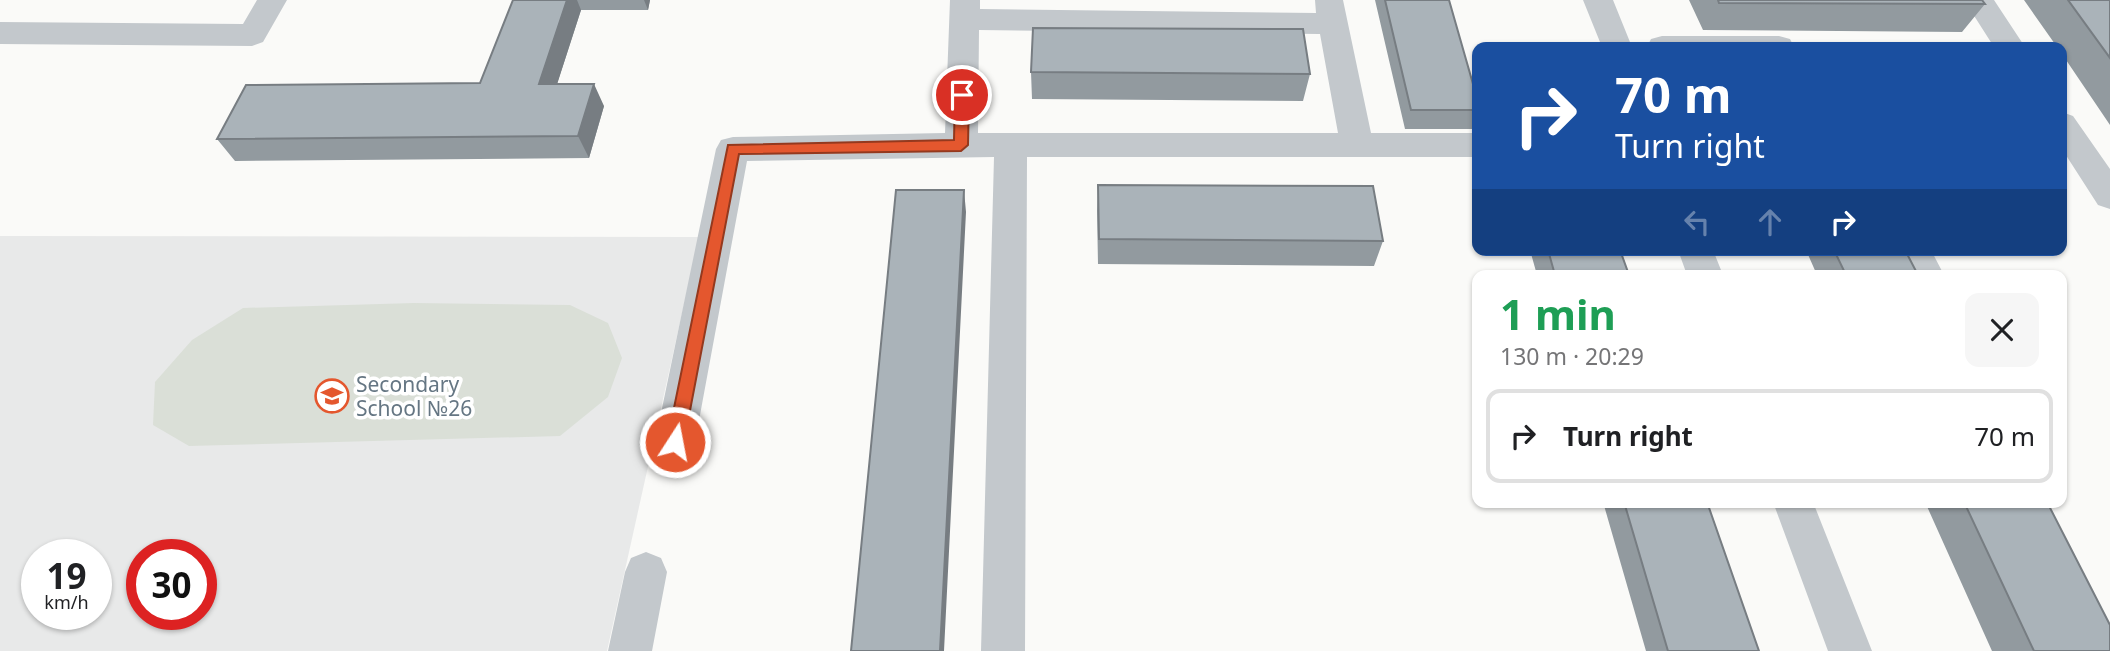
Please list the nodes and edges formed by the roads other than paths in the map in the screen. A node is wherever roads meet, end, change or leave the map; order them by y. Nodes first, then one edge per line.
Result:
1 (272, 0) edge
2 (1598, 0) edge
3 (1979, 0) edge
4 (965, 10) edge
5 (1331, 12) edge
6 (0, 33) edge
7 (1615, 42) edge
8 (2007, 42) edge
9 (2067, 132) edge
10 (961, 145) junction
11 (1011, 145) junction
12 (1357, 145) junction
13 (1472, 145) edge
14 (2110, 197) edge
15 (675, 442) dead end
16 (1795, 508) edge
17 (646, 572) dead end
18 (631, 651) edge
19 (1003, 651) edge
20 (1850, 651) edge

1 - 6 street
2 - 7 street
3 - 8 street
4 - 5 street
4 - 10 street
5 - 12 street
9 - 14 street
10 - 11 street
10 - 15 street
11 - 12 street
11 - 19 street
12 - 13 street
16 - 20 street
17 - 18 street

